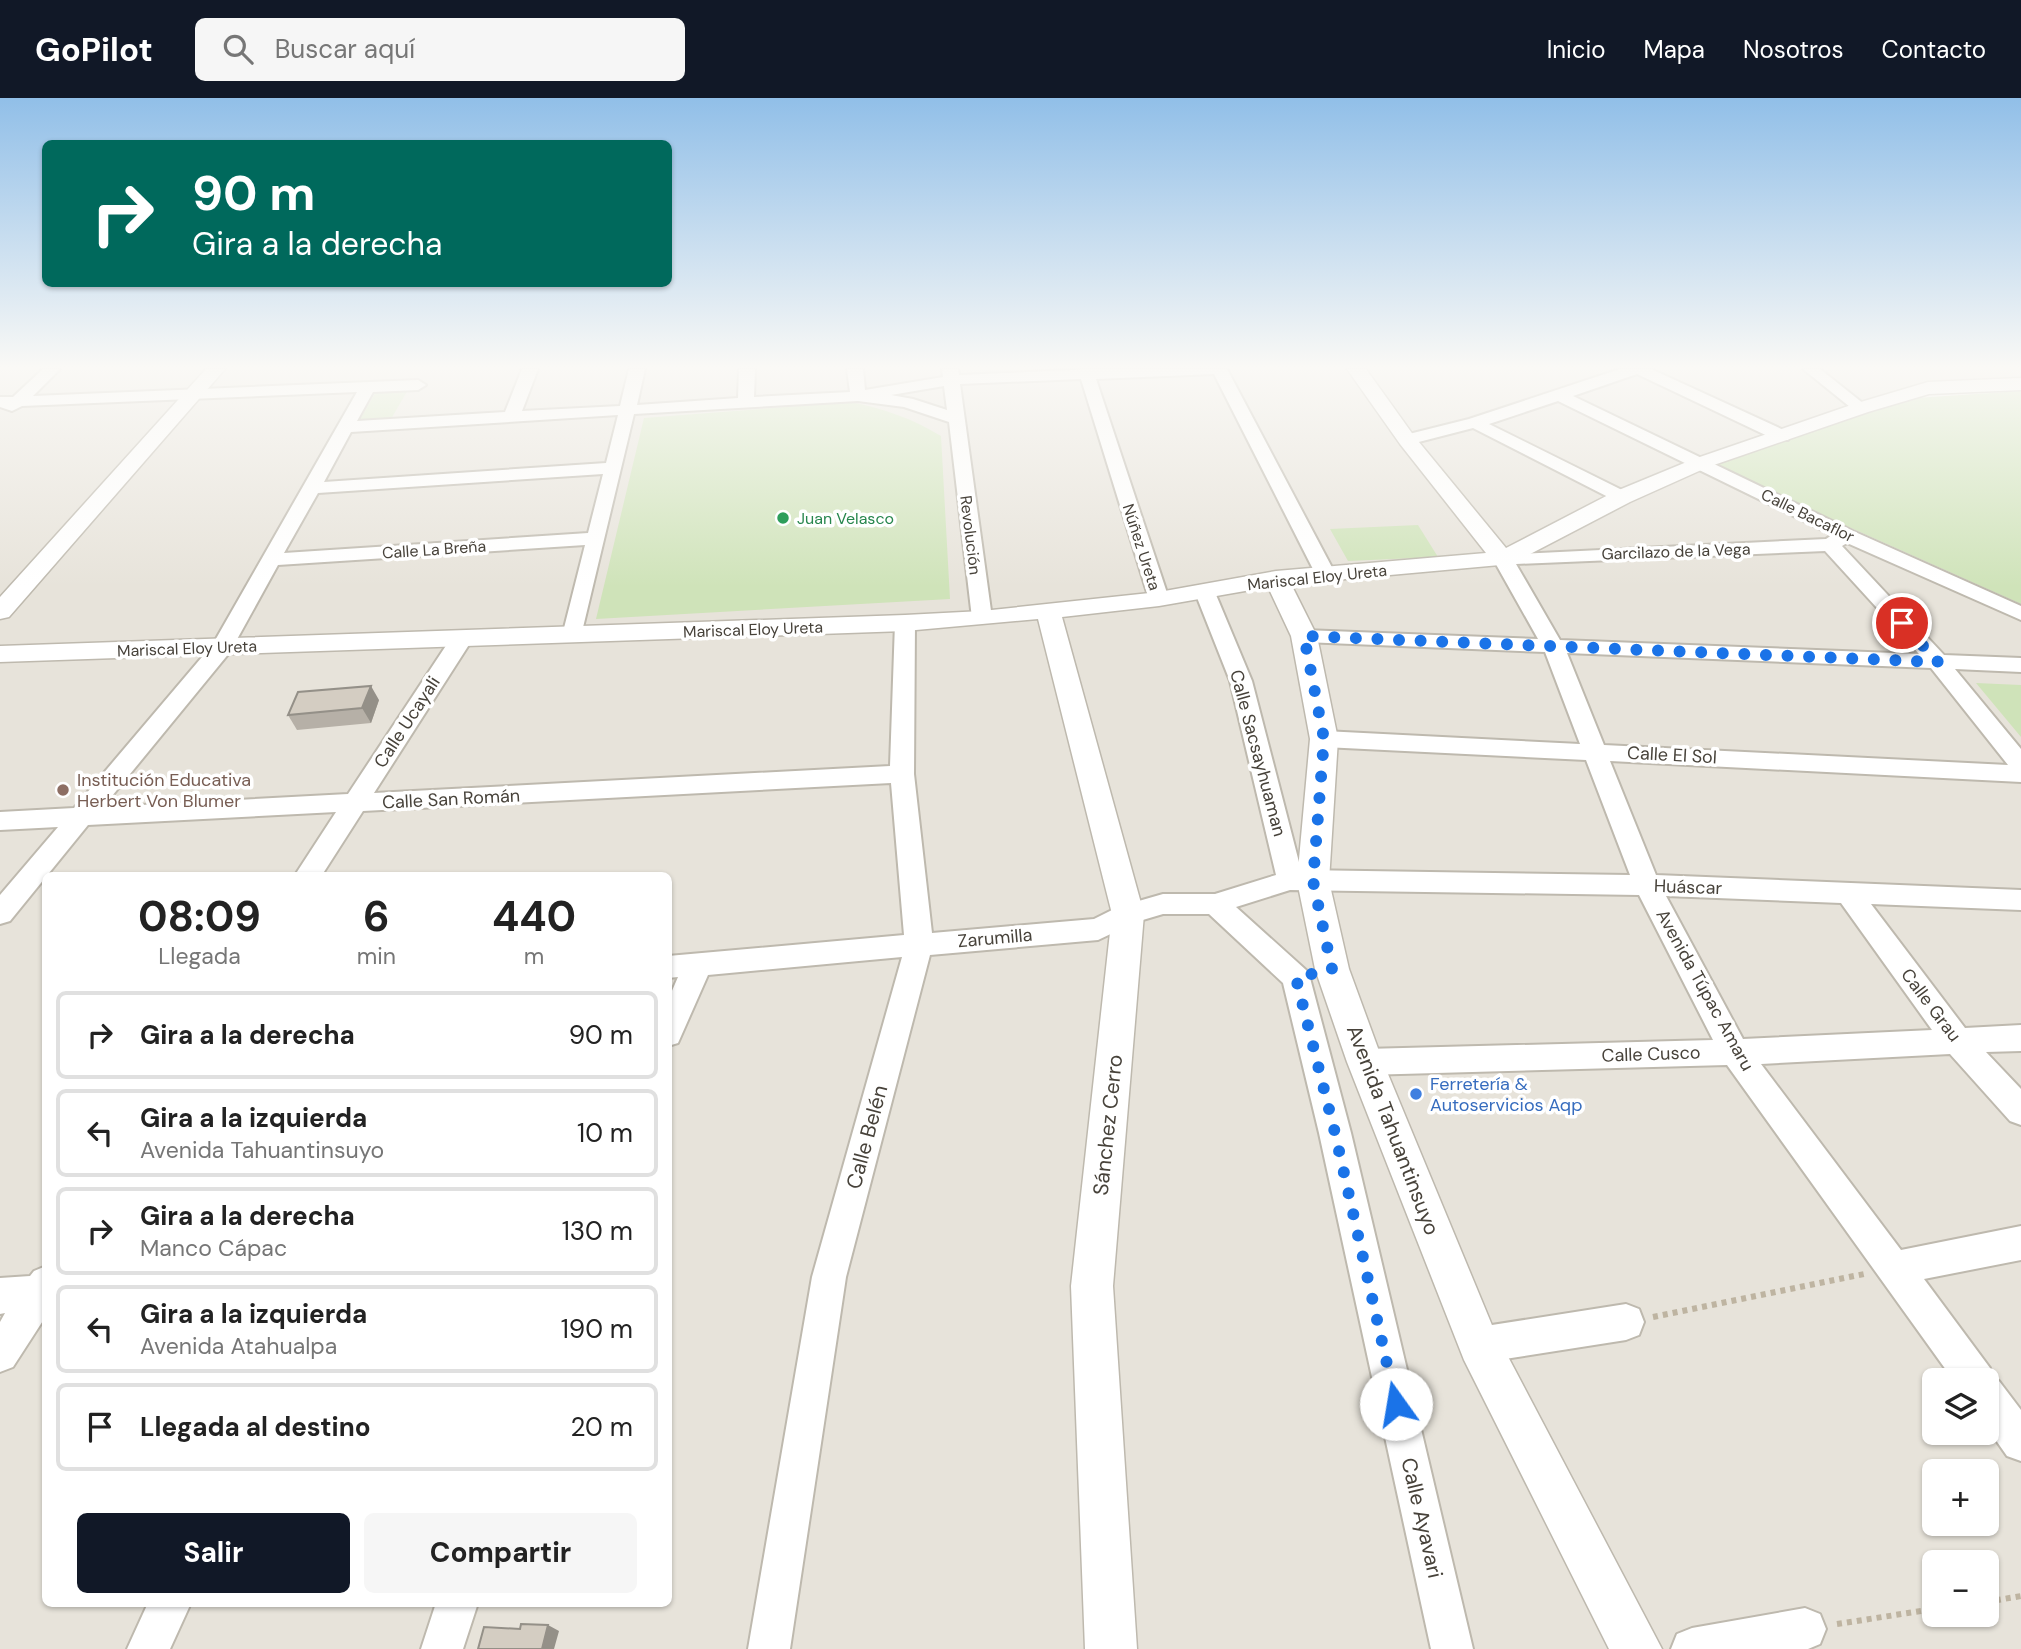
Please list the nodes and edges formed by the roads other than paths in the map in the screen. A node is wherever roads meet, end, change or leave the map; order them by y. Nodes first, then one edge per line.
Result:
1 (152, 441) edge
2 (338, 441) edge
3 (620, 441) edge
4 (959, 441) edge
5 (1108, 441) edge
6 (1256, 441) edge
7 (1408, 441) edge
8 (1512, 441) edge
9 (1657, 441) edge
10 (1766, 441) edge
11 (1702, 463) junction
12 (614, 468) junction
13 (312, 488) junction
14 (1622, 497) junction
15 (597, 538) junction
16 (1838, 540) junction
17 (1503, 559) junction
18 (271, 560) junction
19 (1326, 575) junction
20 (1276, 578) junction
21 (1204, 590) junction
22 (1159, 599) junction
23 (1048, 611) junction
24 (0, 612) edge
25 (2021, 614) edge
26 (982, 618) junction
27 (905, 623) junction
28 (573, 636) junction
29 (1304, 636) junction
30 (461, 640) junction
31 (222, 647) junction
32 (1554, 648) junction
33 (0, 654) edge
34 (1938, 662) junction
35 (2021, 665) edge
36 (1324, 739) junction
37 (1595, 751) junction
38 (2021, 765) edge
39 (902, 774) junction
40 (2021, 774) edge
41 (354, 804) junction
42 (85, 816) junction
43 (0, 821) edge
44 (310, 872) edge
45 (1302, 880) junction
46 (1647, 885) junction
47 (1848, 893) junction
48 (2021, 900) edge
49 (1215, 904) junction
50 (0, 914) edge
51 (1128, 914) junction
52 (919, 945) junction
53 (698, 965) junction
54 (672, 967) edge
55 (1314, 974) junction
56 (672, 1025) edge
57 (2021, 1038) edge
58 (1957, 1041) junction
59 (1735, 1052) junction
60 (1365, 1062) junction
61 (2021, 1111) edge
62 (2021, 1242) edge
63 (1896, 1268) junction
64 (42, 1288) edge
65 (0, 1296) edge
66 (1626, 1322) road end
67 (1479, 1345) junction
68 (0, 1354) edge
69 (1968, 1368) edge
70 (1999, 1412) edge
71 (2021, 1442) edge
72 (168, 1607) edge
73 (456, 1607) edge
74 (1805, 1629) road end
75 (148, 1649) edge
76 (442, 1649) edge
77 (769, 1649) edge
78 (1111, 1649) edge
79 (1452, 1649) edge
80 (1636, 1649) edge
81 (1692, 1649) edge

1 - 24 street
2 - 13 street
3 - 12 street
4 - 26 street, Revolución
5 - 22 street, Núñez Ureta
6 - 19 street
7 - 17 street
8 - 14 street
9 - 11 street, Calle Bacaflor
10 - 11 street
11 - 14 street
11 - 16 street, Calle Bacaflor
12 - 13 street
12 - 15 street
13 - 18 street
14 - 17 street
15 - 18 street, Calle La Breña
15 - 28 street
16 - 17 street, Garcilazo de la Vega
16 - 25 street, Calle Bacaflor
16 - 34 street
17 - 19 street, Mariscal Eloy Ureta
17 - 32 street, Avenida Túpac Amaru
18 - 31 street
19 - 20 street, Mariscal Eloy Ureta
20 - 21 street, Mariscal Eloy Ureta
20 - 29 street, Avenida Tahuantinsuyo
21 - 22 street, Mariscal Eloy Ureta
21 - 45 street, Calle Sacsayhuaman
22 - 23 street, Mariscal Eloy Ureta
23 - 26 street, Mariscal Eloy Ureta
23 - 51 street, Sánchez Cerro
26 - 27 street, Mariscal Eloy Ureta
27 - 28 street, Mariscal Eloy Ureta
27 - 39 street, Calle Belén
28 - 30 street, Mariscal Eloy Ureta
29 - 32 street
29 - 36 street, Avenida Tahuantinsuyo
30 - 31 street, Mariscal Eloy Ureta
30 - 41 street, Calle Ucayali
31 - 33 street, Mariscal Eloy Ureta
31 - 42 street
32 - 34 street
32 - 37 street, Avenida Túpac Amaru
34 - 35 street
34 - 38 street
36 - 37 street, Calle El Sol
36 - 45 street, Avenida Tahuantinsuyo
37 - 40 street, Calle El Sol
37 - 46 street, Avenida Túpac Amaru
39 - 41 street, Calle San Román
39 - 52 street, Calle Belén
41 - 42 street, Calle San Román
41 - 44 street, Calle Ucayali
42 - 43 street, Calle San Román
42 - 50 street
45 - 46 street, Huáscar
45 - 49 street, Zarumilla
45 - 55 street, Avenida Tahuantinsuyo
46 - 47 street, Huáscar
46 - 59 street, Avenida Túpac Amaru
47 - 48 street, Huáscar
47 - 58 street, Calle Grau
49 - 51 street, Zarumilla
49 - 55 street
51 - 52 street, Zarumilla
51 - 78 street, Sánchez Cerro
52 - 53 street, Zarumilla
52 - 77 street, Calle Belén
53 - 54 street, Zarumilla
53 - 56 street
55 - 60 street, Avenida Tahuantinsuyo
55 - 79 street, Calle Ayavari
57 - 58 street, Calle Cusco
58 - 59 street, Calle Cusco
58 - 61 street, Calle Grau
59 - 60 street, Calle Cusco
59 - 63 street, Avenida Túpac Amaru
60 - 67 street, Avenida Tahuantinsuyo
62 - 63 street
63 - 69 street, Avenida Túpac Amaru
64 - 65 street
64 - 68 street
66 - 67 street
67 - 80 street, Avenida Tahuantinsuyo
70 - 71 street
72 - 75 street
73 - 76 street
74 - 81 street

